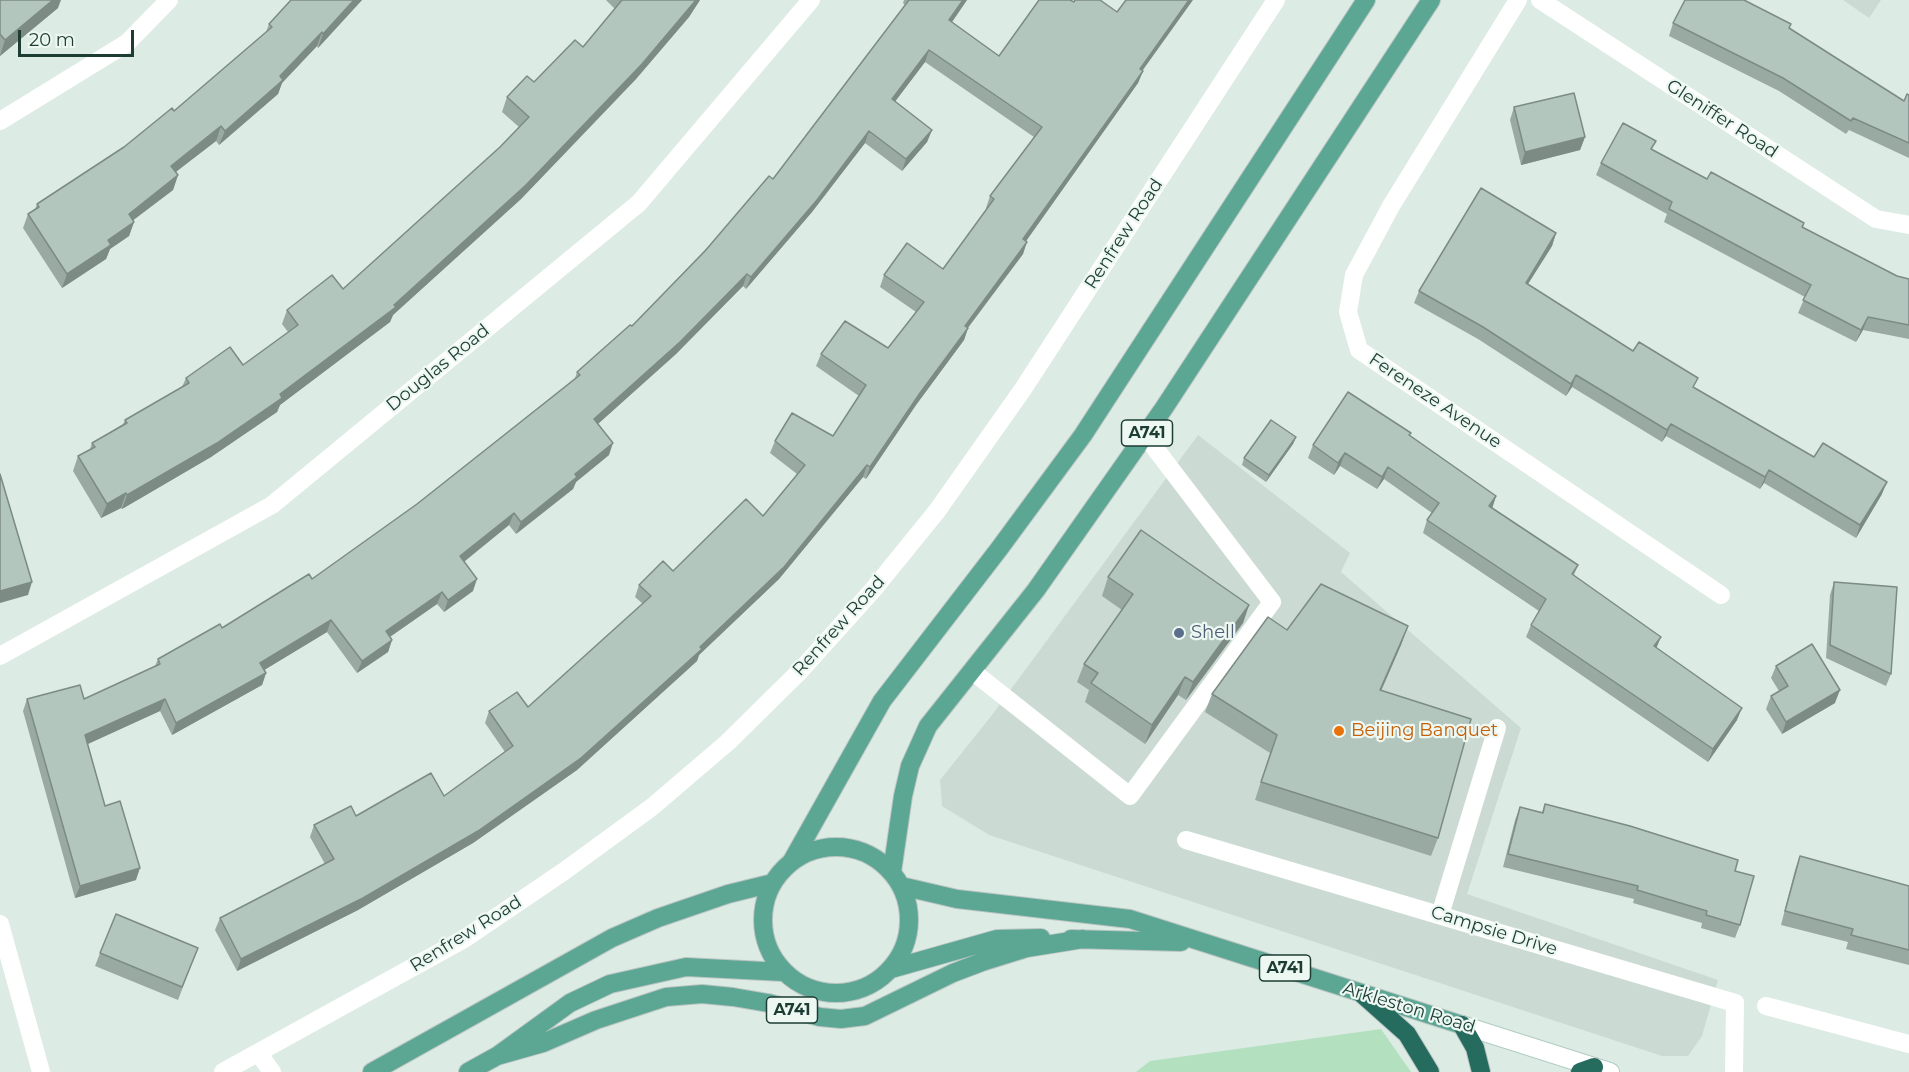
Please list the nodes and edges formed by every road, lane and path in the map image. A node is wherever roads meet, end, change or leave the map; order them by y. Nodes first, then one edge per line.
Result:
1 (169, 0) edge
2 (811, 0) edge
3 (1276, 0) edge
4 (1366, 0) edge
5 (1431, 0) edge
6 (1518, 0) edge
7 (1540, 0) edge
8 (0, 121) edge
9 (1909, 225) edge
10 (1145, 435) junction
11 (1721, 595) dead end
12 (0, 656) edge
13 (972, 671) junction
14 (1497, 728) dead end
15 (1186, 840) dead end
16 (792, 861) junction
17 (896, 879) junction
18 (773, 883) junction
19 (1440, 915) junction
20 (0, 924) edge
21 (1083, 939) junction
22 (1207, 943) junction
23 (891, 969) junction
24 (783, 972) junction
25 (1362, 994) junction
26 (1766, 1006) dead end
27 (1462, 1025) junction
28 (1909, 1044) edge
29 (259, 1054) junction
30 (497, 1056) junction
31 (1595, 1070) edge
32 (41, 1072) edge
33 (223, 1072) edge
34 (272, 1072) edge
35 (372, 1072) edge
36 (468, 1072) edge
37 (1430, 1072) edge
38 (1481, 1072) edge
39 (1734, 1072) edge

1 - 8 street
2 - 12 street, Douglas Road
3 - 29 street, Renfrew Road
4 - 16 main road, A741
5 - 10 main road, A741
6 - 11 street, Fereneze Avenue
7 - 9 street, Gleniffer Road
10 - 13 main road, A741
10 - 13 street
13 - 17 main road, A741
14 - 19 street
15 - 19 street, Campsie Drive
16 - 17 main road
16 - 18 main road
17 - 22 main road, Arkleston Road / A741
17 - 23 main road
18 - 24 main road
18 - 35 main road
19 - 39 street, Campsie Drive
20 - 32 street
21 - 22 main road, Arkleston Road / A741
21 - 23 main road, Arkleston Road / A741
21 - 30 main road, A741
22 - 25 main road, Arkleston Road / A741
23 - 24 main road
24 - 30 main road, A741
25 - 27 main road, Arkleston Road / A741
25 - 37 highway
26 - 28 street
27 - 31 street, Arkleston Road
27 - 38 highway
29 - 33 street, Renfrew Road
29 - 34 street
30 - 36 main road, A741

